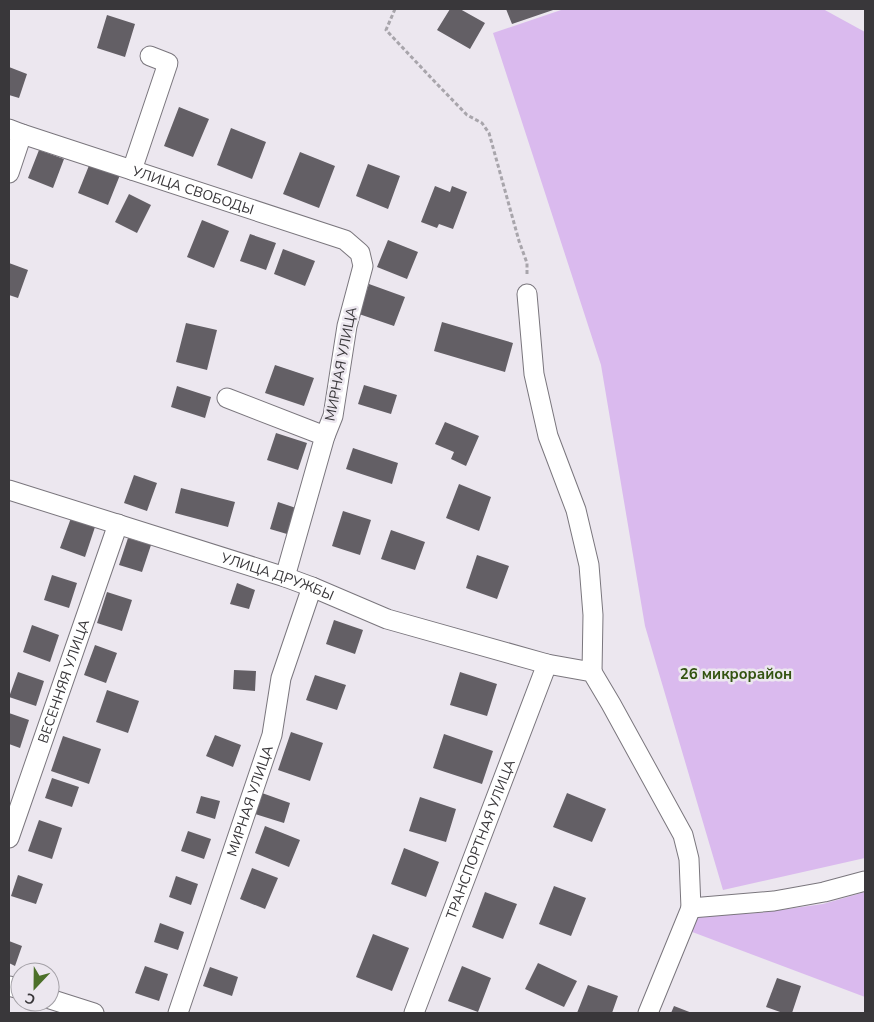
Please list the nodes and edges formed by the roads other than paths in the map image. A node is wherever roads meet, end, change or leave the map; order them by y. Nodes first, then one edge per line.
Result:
1 (150, 56) dead end
2 (15, 131) edge
3 (132, 170) junction
4 (9, 173) edge
5 (363, 266) joint
6 (527, 294) road end
7 (227, 398) dead end
8 (325, 436) junction
9 (9, 490) edge
10 (118, 524) junction
11 (285, 577) junction
12 (312, 587) junction
13 (547, 664) junction
14 (592, 672) junction
15 (9, 838) edge
16 (865, 881) edge
17 (690, 908) junction
18 (60, 1002) edge
19 (94, 1013) edge
20 (178, 1013) edge
21 (414, 1013) edge
22 (648, 1013) edge

1 - 3 street
2 - 3 street, УЛИЦА СВОБОДЫ
2 - 4 street
3 - 5 street, УЛИЦА СВОБОДЫ
5 - 8 street, МИРНАЯ УЛИЦА
6 - 14 street
7 - 8 street
8 - 11 street, МИРНАЯ УЛИЦА
9 - 10 street, УЛИЦА ДРУЖБЫ
10 - 11 street, УЛИЦА ДРУЖБЫ
10 - 15 street, ВЕСЕННЯЯ УЛИЦА
11 - 12 street, УЛИЦА ДРУЖБЫ
12 - 13 street, УЛИЦА ДРУЖБЫ
12 - 20 street, МИРНАЯ УЛИЦА
13 - 14 street, УЛИЦА ДРУЖБЫ
13 - 21 street, ТРАНСПОРТНАЯ УЛИЦА
14 - 17 street
16 - 17 street
17 - 22 street
18 - 19 street

